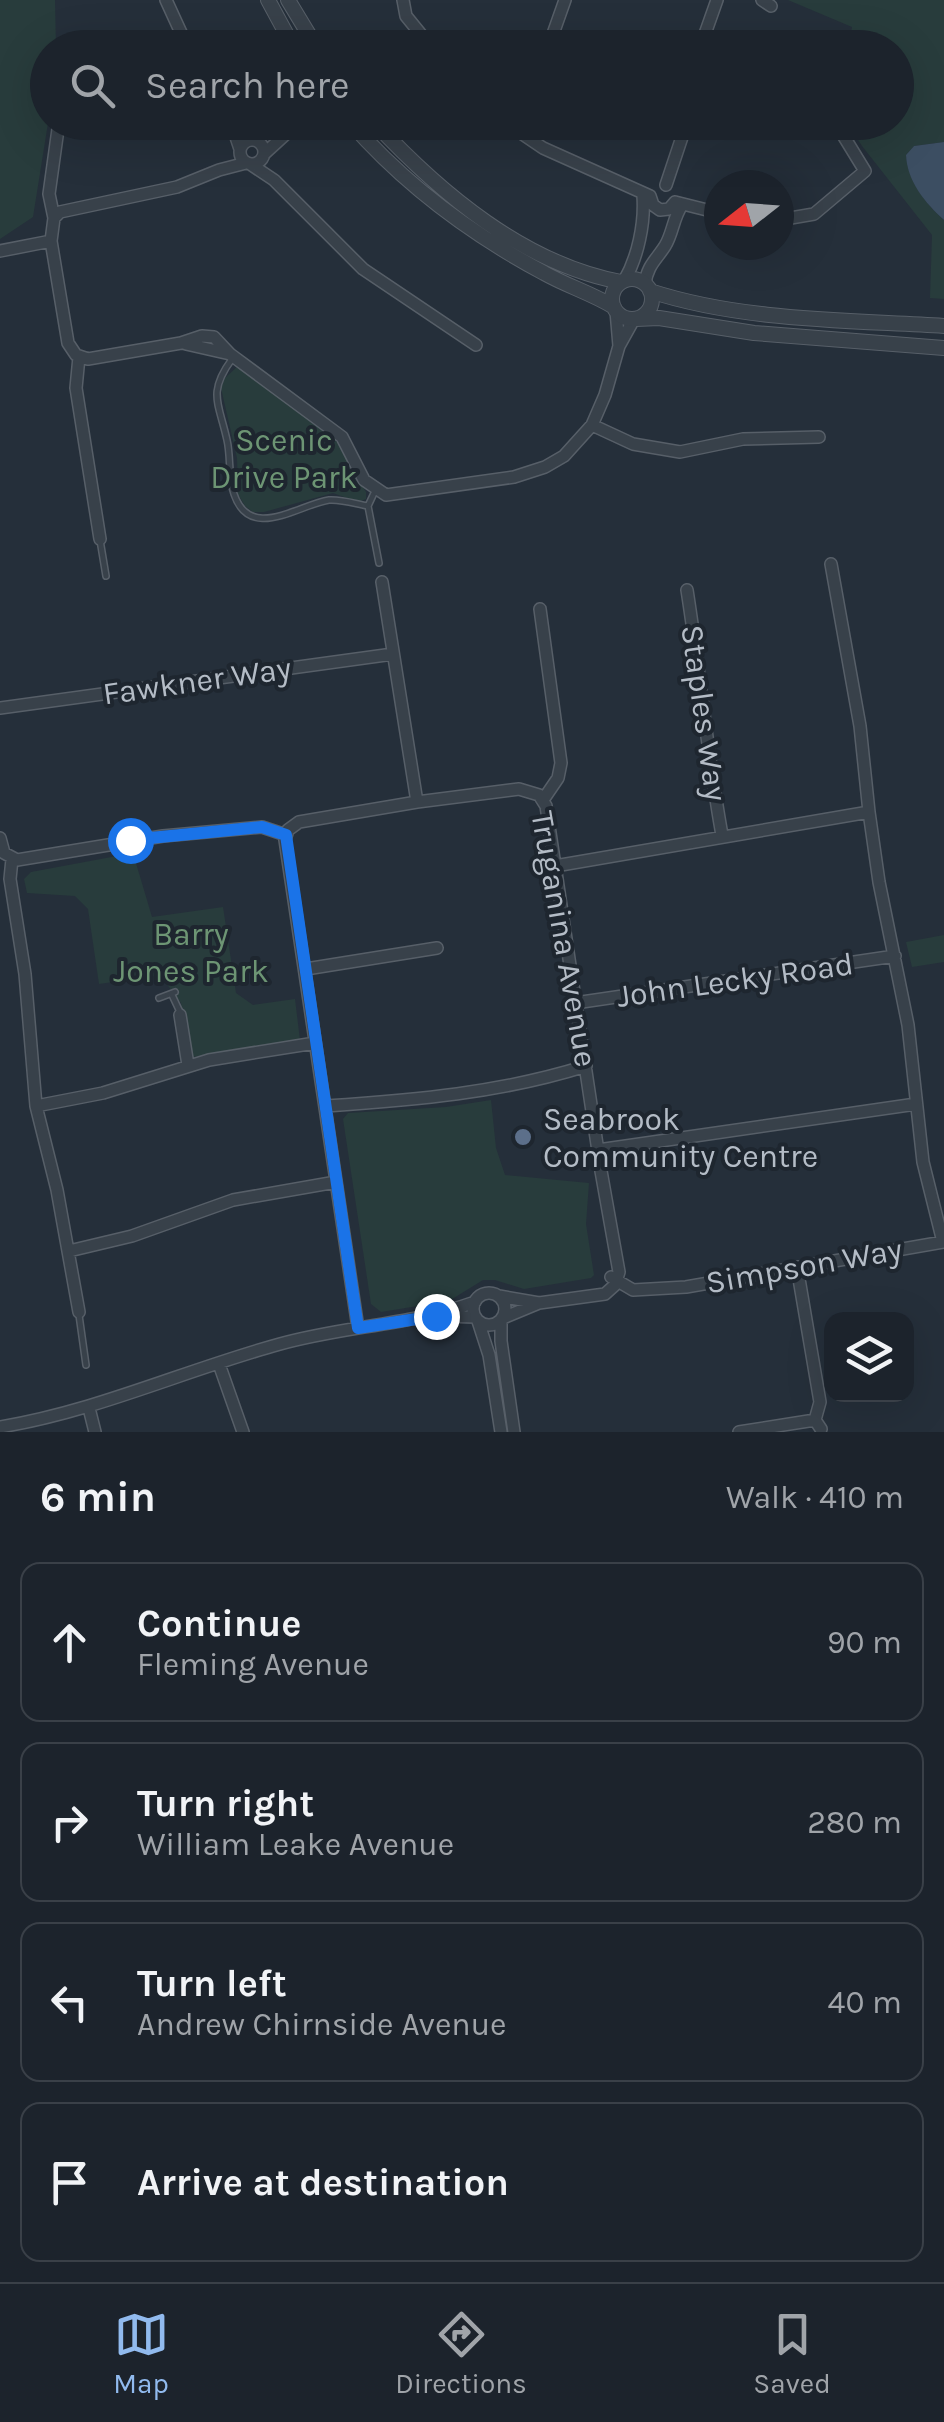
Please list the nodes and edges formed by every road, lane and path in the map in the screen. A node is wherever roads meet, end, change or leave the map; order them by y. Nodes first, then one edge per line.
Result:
1 (166, 0) edge
2 (268, 0) edge
3 (288, 0) edge
4 (403, 0) edge
5 (565, 0) edge
6 (717, 0) edge
7 (180, 30) edge
8 (284, 30) edge
9 (306, 30) edge
10 (417, 30) edge
11 (554, 30) edge
12 (706, 30) edge
13 (56, 140) edge
14 (243, 140) edge
15 (272, 140) edge
16 (367, 140) edge
17 (391, 140) edge
18 (534, 140) edge
19 (681, 140) edge
20 (846, 140) edge
21 (252, 152) junction
22 (666, 185) junction
23 (647, 196) junction
24 (678, 204) junction
25 (704, 210) edge
26 (794, 217) edge
27 (54, 218) junction
28 (641, 232) junction
29 (668, 239) junction
30 (51, 242) junction
31 (0, 251) edge
32 (622, 282) junction
33 (647, 287) junction
34 (615, 309) junction
35 (635, 319) junction
36 (944, 326) edge
37 (476, 345) dead end
38 (619, 346) junction
39 (944, 348) edge
40 (232, 355) junction
41 (79, 357) junction
42 (592, 426) junction
43 (818, 437) dead end
44 (375, 490) junction
45 (368, 506) junction
46 (100, 539) joint
47 (380, 564) dead end
48 (831, 564) dead end
49 (106, 576) dead end
50 (382, 582) dead end
51 (687, 590) dead end
52 (540, 609) dead end
53 (393, 654) junction
54 (0, 708) edge
55 (544, 800) junction
56 (417, 802) junction
57 (870, 812) junction
58 (286, 835) junction
59 (722, 835) junction
60 (0, 838) edge
61 (12, 859) junction
62 (555, 866) junction
63 (437, 948) dead end
64 (895, 956) junction
65 (306, 969) junction
66 (160, 998) dead end
67 (576, 1003) junction
68 (180, 1015) joint
69 (315, 1043) junction
70 (188, 1065) junction
71 (586, 1066) junction
72 (916, 1104) junction
73 (36, 1106) junction
74 (326, 1106) junction
75 (598, 1150) junction
76 (336, 1182) junction
77 (943, 1244) edge
78 (69, 1251) junction
79 (797, 1266) junction
80 (614, 1280) junction
81 (499, 1296) junction
82 (475, 1302) junction
83 (539, 1302) junction
84 (78, 1312) joint
85 (436, 1316) junction
86 (477, 1319) junction
87 (502, 1319) junction
88 (358, 1328) junction
89 (220, 1364) junction
90 (86, 1366) dead end
91 (88, 1408) junction
92 (820, 1427) edge
93 (0, 1428) edge
94 (95, 1432) edge
95 (243, 1432) edge
96 (501, 1432) edge
97 (514, 1432) edge
98 (739, 1432) edge

1 - 7 street
2 - 8 street
3 - 9 street
4 - 10 street
5 - 11 street
6 - 12 street
13 - 27 street
14 - 21 street
15 - 21 street
16 - 34 street
17 - 32 street
18 - 23 street
19 - 22 street
20 - 26 street
21 - 27 street
21 - 37 street
22 - 23 street
22 - 24 street
23 - 24 street
23 - 28 street
24 - 25 street
24 - 29 street
27 - 30 street
28 - 29 street
28 - 32 street
29 - 33 street
30 - 31 street
30 - 41 street
32 - 33 street
32 - 34 street
33 - 35 street
33 - 36 street
34 - 35 street
34 - 38 street
35 - 38 street
35 - 39 street
38 - 42 street
40 - 41 street
40 - 44 street
40 - 45 lane
41 - 46 street
42 - 43 street
42 - 44 street
44 - 45 lane
45 - 47 lane
46 - 49 lane
48 - 57 street, Simpson Way
50 - 53 street
51 - 59 street, Staples Way
52 - 55 street
53 - 54 street, Fawkner Way
53 - 56 street
55 - 56 street, Truganina Avenue
55 - 62 street, Truganina Avenue
56 - 58 street, Truganina Avenue
57 - 59 street
57 - 64 street, Simpson Way
58 - 61 street
58 - 65 street
59 - 62 street
60 - 61 street
61 - 73 street
62 - 67 street, Truganina Avenue
63 - 65 street
64 - 67 street, John Lecky Road
64 - 72 street, Simpson Way
65 - 69 street
66 - 68 lane
67 - 71 street, Truganina Avenue
68 - 70 street
69 - 70 street
69 - 74 street
70 - 73 street
71 - 74 street
71 - 75 street, Truganina Avenue
72 - 75 street
72 - 77 street, Simpson Way
73 - 78 street
74 - 76 street
75 - 80 street, Truganina Avenue
76 - 78 street
76 - 88 street
77 - 79 street, Simpson Way
78 - 84 street
79 - 80 street, Simpson Way
79 - 92 street
80 - 83 street
81 - 82 street
81 - 83 street
81 - 87 street
82 - 85 street
82 - 86 street
83 - 87 street
84 - 90 lane
85 - 86 street
85 - 88 street
86 - 87 street
86 - 96 street
87 - 97 street
88 - 89 street
89 - 91 street
89 - 95 street
91 - 93 street
91 - 94 street
92 - 98 street

